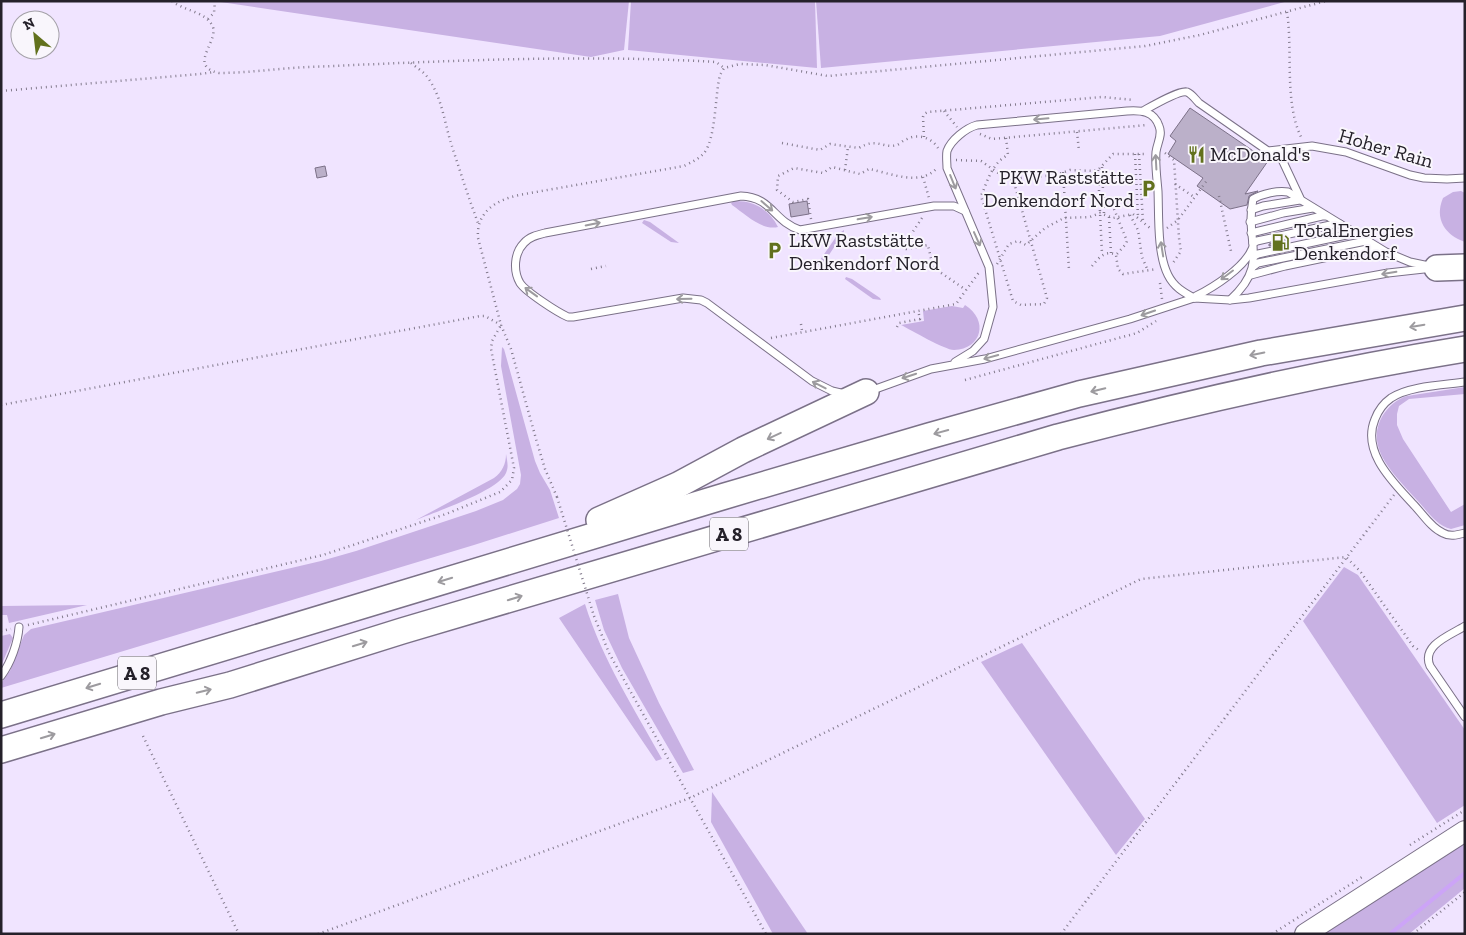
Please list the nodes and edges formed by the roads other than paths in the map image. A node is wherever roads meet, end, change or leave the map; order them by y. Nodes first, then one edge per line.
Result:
1 (1143, 111) junction
2 (1278, 151) junction
3 (1465, 178) edge
4 (1300, 200) junction
5 (1314, 208) junction
6 (1251, 210) junction
7 (965, 211) junction
8 (1327, 216) junction
9 (1250, 222) junction
10 (1340, 224) junction
11 (1251, 233) junction
12 (1356, 234) junction
13 (1366, 241) junction
14 (1253, 245) junction
15 (1377, 247) junction
16 (1254, 256) junction
17 (1254, 266) junction
18 (1465, 267) edge
19 (1437, 268) junction
20 (1251, 275) junction
21 (1194, 298) junction
22 (1230, 300) junction
23 (1465, 318) edge
24 (1465, 349) edge
25 (952, 364) junction
26 (1465, 382) edge
27 (866, 392) junction
28 (1465, 532) edge
29 (491, 566) junction
30 (1465, 626) edge
31 (18, 627) road end
32 (1, 676) edge
33 (1, 715) edge
34 (1465, 718) edge
35 (1, 750) edge
36 (1465, 831) edge
37 (1305, 934) edge

1 - 2 lane, Hoher Rain
1 -> 7 lane
21 -> 1 lane
2 - 3 lane, Hoher Rain
2 - 4 lane
4 - 5 lane
4 - 6 lane
4 - 6 lane
5 - 8 lane
5 - 9 lane
6 - 9 lane
7 -> 25 lane
27 -> 7 lane
8 - 10 lane
8 - 11 lane
9 - 11 lane
10 - 12 lane
10 - 14 lane
11 - 14 lane
12 - 13 lane
12 - 16 lane
13 - 15 lane
13 - 17 lane
14 - 16 lane
14 -> 21 lane
15 - 19 lane
15 - 20 lane
16 - 17 lane
17 - 20 lane
18 - 19 highway
19 -> 22 lane
20 - 22 lane
21 - 22 lane
21 -> 25 lane
23 -> 29 highway, A 8
35 -> 24 highway, A 8
25 -> 27 lane
26 - 28 lane
27 -> 29 highway
29 -> 33 highway, A 8
30 - 34 lane
31 - 32 lane
36 - 37 main road

